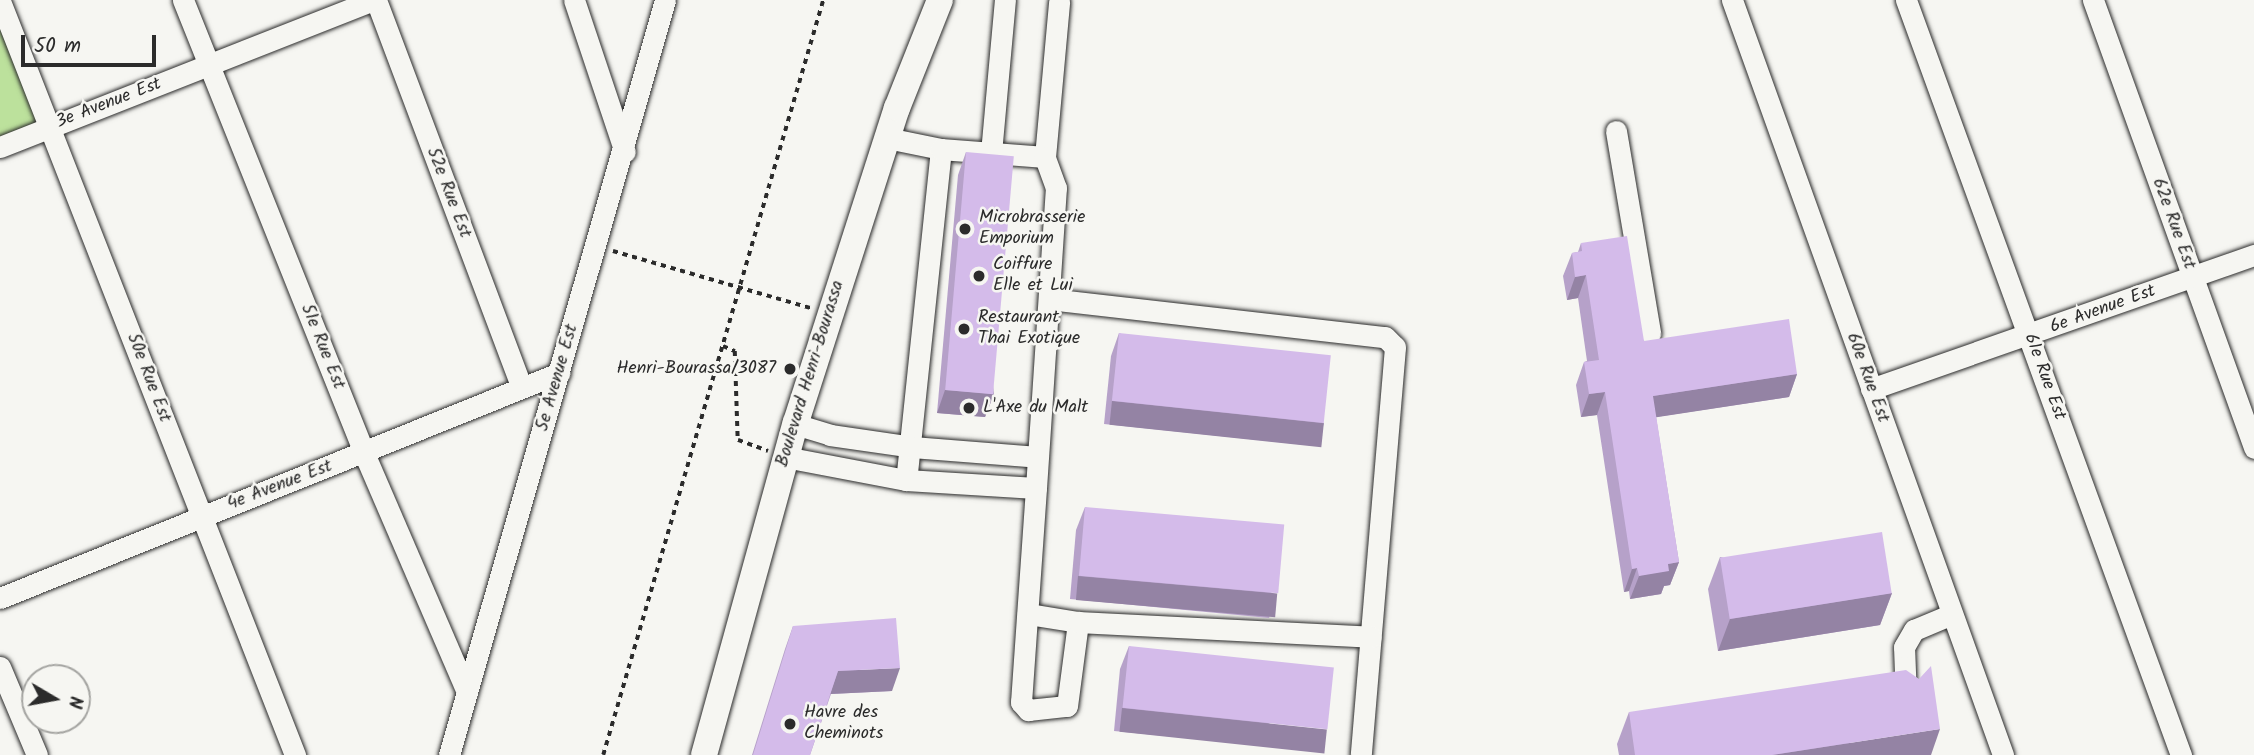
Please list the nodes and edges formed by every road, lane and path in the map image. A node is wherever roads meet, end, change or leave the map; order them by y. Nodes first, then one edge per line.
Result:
1 (183, 0) edge
2 (375, 0) edge
3 (574, 0) edge
4 (665, 0) edge
5 (823, 0) edge
6 (940, 0) edge
7 (1005, 0) edge
8 (1732, 0) edge
9 (1906, 0) edge
10 (2093, 0) edge
11 (0, 1) edge
12 (1059, 2) dead end
13 (208, 66) junction
14 (49, 127) junction
15 (1616, 131) dead end
16 (887, 138) junction
17 (0, 147) edge
18 (941, 149) junction
19 (625, 152) junction
20 (991, 153) junction
21 (1045, 158) junction
22 (598, 247) junction
23 (2254, 255) edge
24 (2192, 278) junction
25 (739, 287) junction
26 (1049, 299) junction
27 (830, 313) junction
28 (1650, 333) dead end
29 (2029, 336) junction
30 (723, 346) junction
31 (559, 373) junction
32 (521, 386) junction
33 (1871, 389) junction
34 (795, 424) junction
35 (912, 447) junction
36 (2254, 448) edge
37 (977, 450) junction
38 (364, 453) junction
39 (785, 457) junction
40 (1038, 457) junction
41 (906, 480) junction
42 (977, 482) junction
43 (1036, 488) junction
44 (201, 516) junction
45 (0, 598) edge
46 (1028, 614) junction
47 (1952, 614) junction
48 (1078, 622) junction
49 (1371, 636) junction
50 (0, 667) edge
51 (467, 692) junction
52 (1906, 698) edge
53 (37, 755) edge
54 (295, 755) edge
55 (449, 755) edge
56 (603, 755) edge
57 (704, 755) edge
58 (1361, 755) edge
59 (2003, 755) edge
60 (2181, 755) edge

1 - 13 street, 51e Rue Est
2 - 13 street, 3e Avenue Est
2 - 32 street, 52e Rue Est
3 - 19 street
4 - 19 street, 5e Avenue Est
5 - 25 path
6 - 16 main road, Boulevard Henri-Bourassa
7 - 20 street
8 - 33 street, 60e Rue Est
9 - 29 street, 61e Rue Est
10 - 24 street, 62e Rue Est
11 - 14 street, 50e Rue Est
12 - 21 street
13 - 14 street, 3e Avenue Est
13 - 38 street, 51e Rue Est
14 - 17 street, 3e Avenue Est
14 - 44 street, 50e Rue Est
15 - 28 street
16 - 18 street
16 - 27 main road, Boulevard Henri-Bourassa
18 - 20 street
18 - 35 street
19 - 22 street, 5e Avenue Est
20 - 21 street
21 - 26 street
22 - 25 path
22 - 31 street, 5e Avenue Est
23 - 24 street, 6e Avenue Est
24 - 29 street, 6e Avenue Est
24 - 36 street, 62e Rue Est
25 - 27 path
25 - 30 path
26 - 40 street
26 - 49 street
27 - 34 main road, Boulevard Henri-Bourassa
29 - 33 street, 6e Avenue Est
29 - 60 street, 61e Rue Est
30 - 39 path
30 - 56 path
31 - 32 street, 4e Avenue Est
31 - 51 street, 5e Avenue Est
32 - 38 street, 4e Avenue Est
33 - 47 street, 60e Rue Est
34 - 35 street
34 - 39 main road, Boulevard Henri-Bourassa
35 - 37 street
35 - 41 street
37 - 40 street
37 - 42 street
38 - 44 street, 4e Avenue Est
38 - 51 street, 51e Rue Est
39 - 41 street
39 - 57 main road, Boulevard Henri-Bourassa
40 - 43 street
41 - 42 street
42 - 43 street
43 - 46 street
44 - 45 street, 4e Avenue Est
44 - 54 street, 50e Rue Est
46 - 48 street
46 - 48 street
47 - 52 street
47 - 59 street, 60e Rue Est
48 - 49 street
49 - 58 street
50 - 53 street
51 - 55 street, 5e Avenue Est

